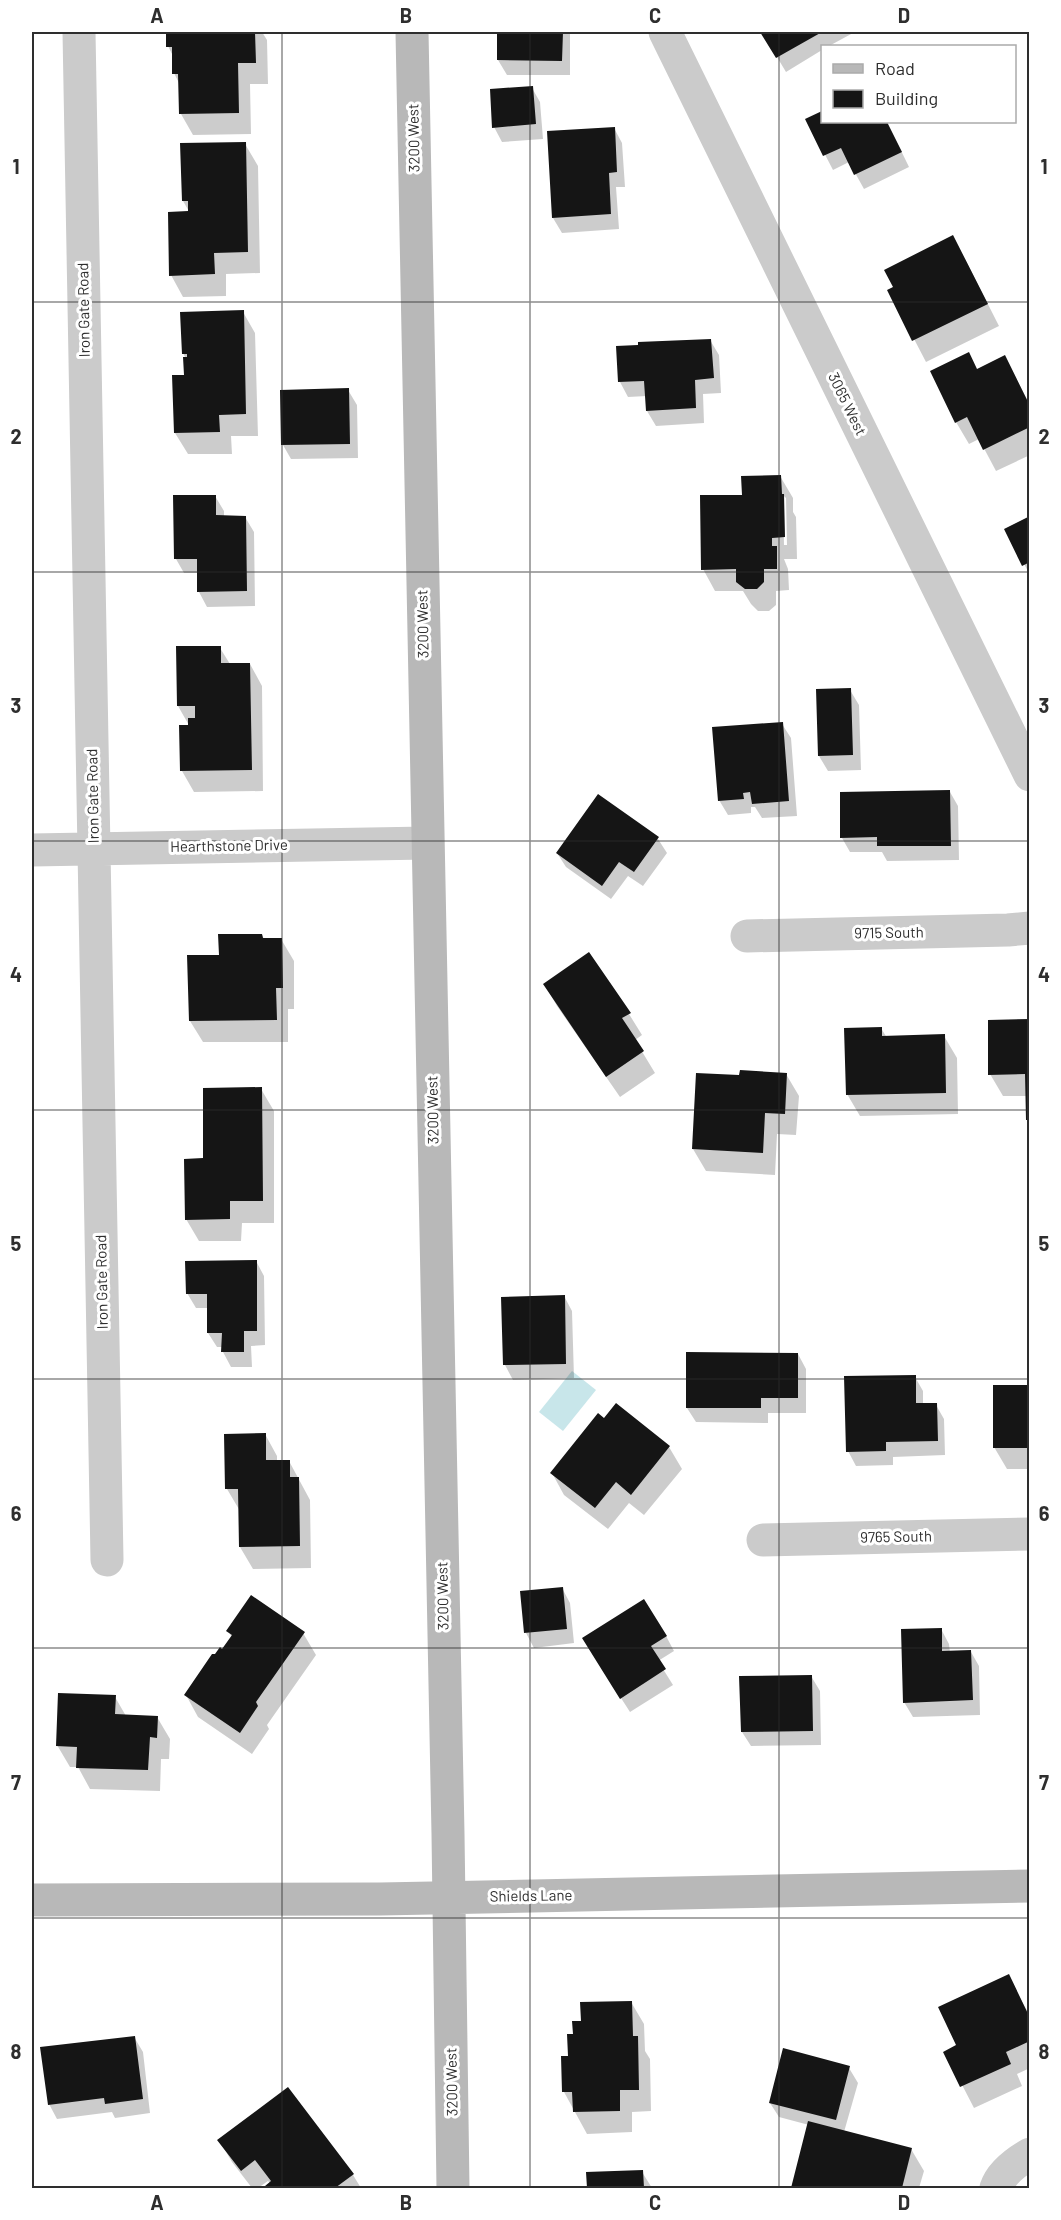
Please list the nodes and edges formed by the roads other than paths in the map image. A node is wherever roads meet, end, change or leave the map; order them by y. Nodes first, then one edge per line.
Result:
1 (79, 32) edge
2 (412, 32) edge
3 (665, 32) edge
4 (1029, 775) edge
5 (427, 843) junction
6 (94, 849) junction
7 (32, 850) edge
8 (1029, 928) edge
9 (747, 936) dead end
10 (1029, 1534) edge
11 (763, 1540) dead end
12 (107, 1560) dead end
13 (1029, 1886) edge
14 (449, 1898) junction
15 (32, 1900) edge
16 (1029, 2154) edge
17 (453, 2188) edge
18 (996, 2188) edge

1 - 6 street, Iron Gate Road
2 - 5 street, 3200 West
3 - 4 street, 3065 West
5 - 6 street, Hearthstone Drive
5 - 14 street, 3200 West
6 - 7 street, Hearthstone Drive
6 - 12 street, Iron Gate Road
8 - 9 street, 9715 South
10 - 11 street, 9765 South
13 - 14 street, Shields Lane
14 - 15 street, Shields Lane
14 - 17 street, 3200 West
16 - 18 street

